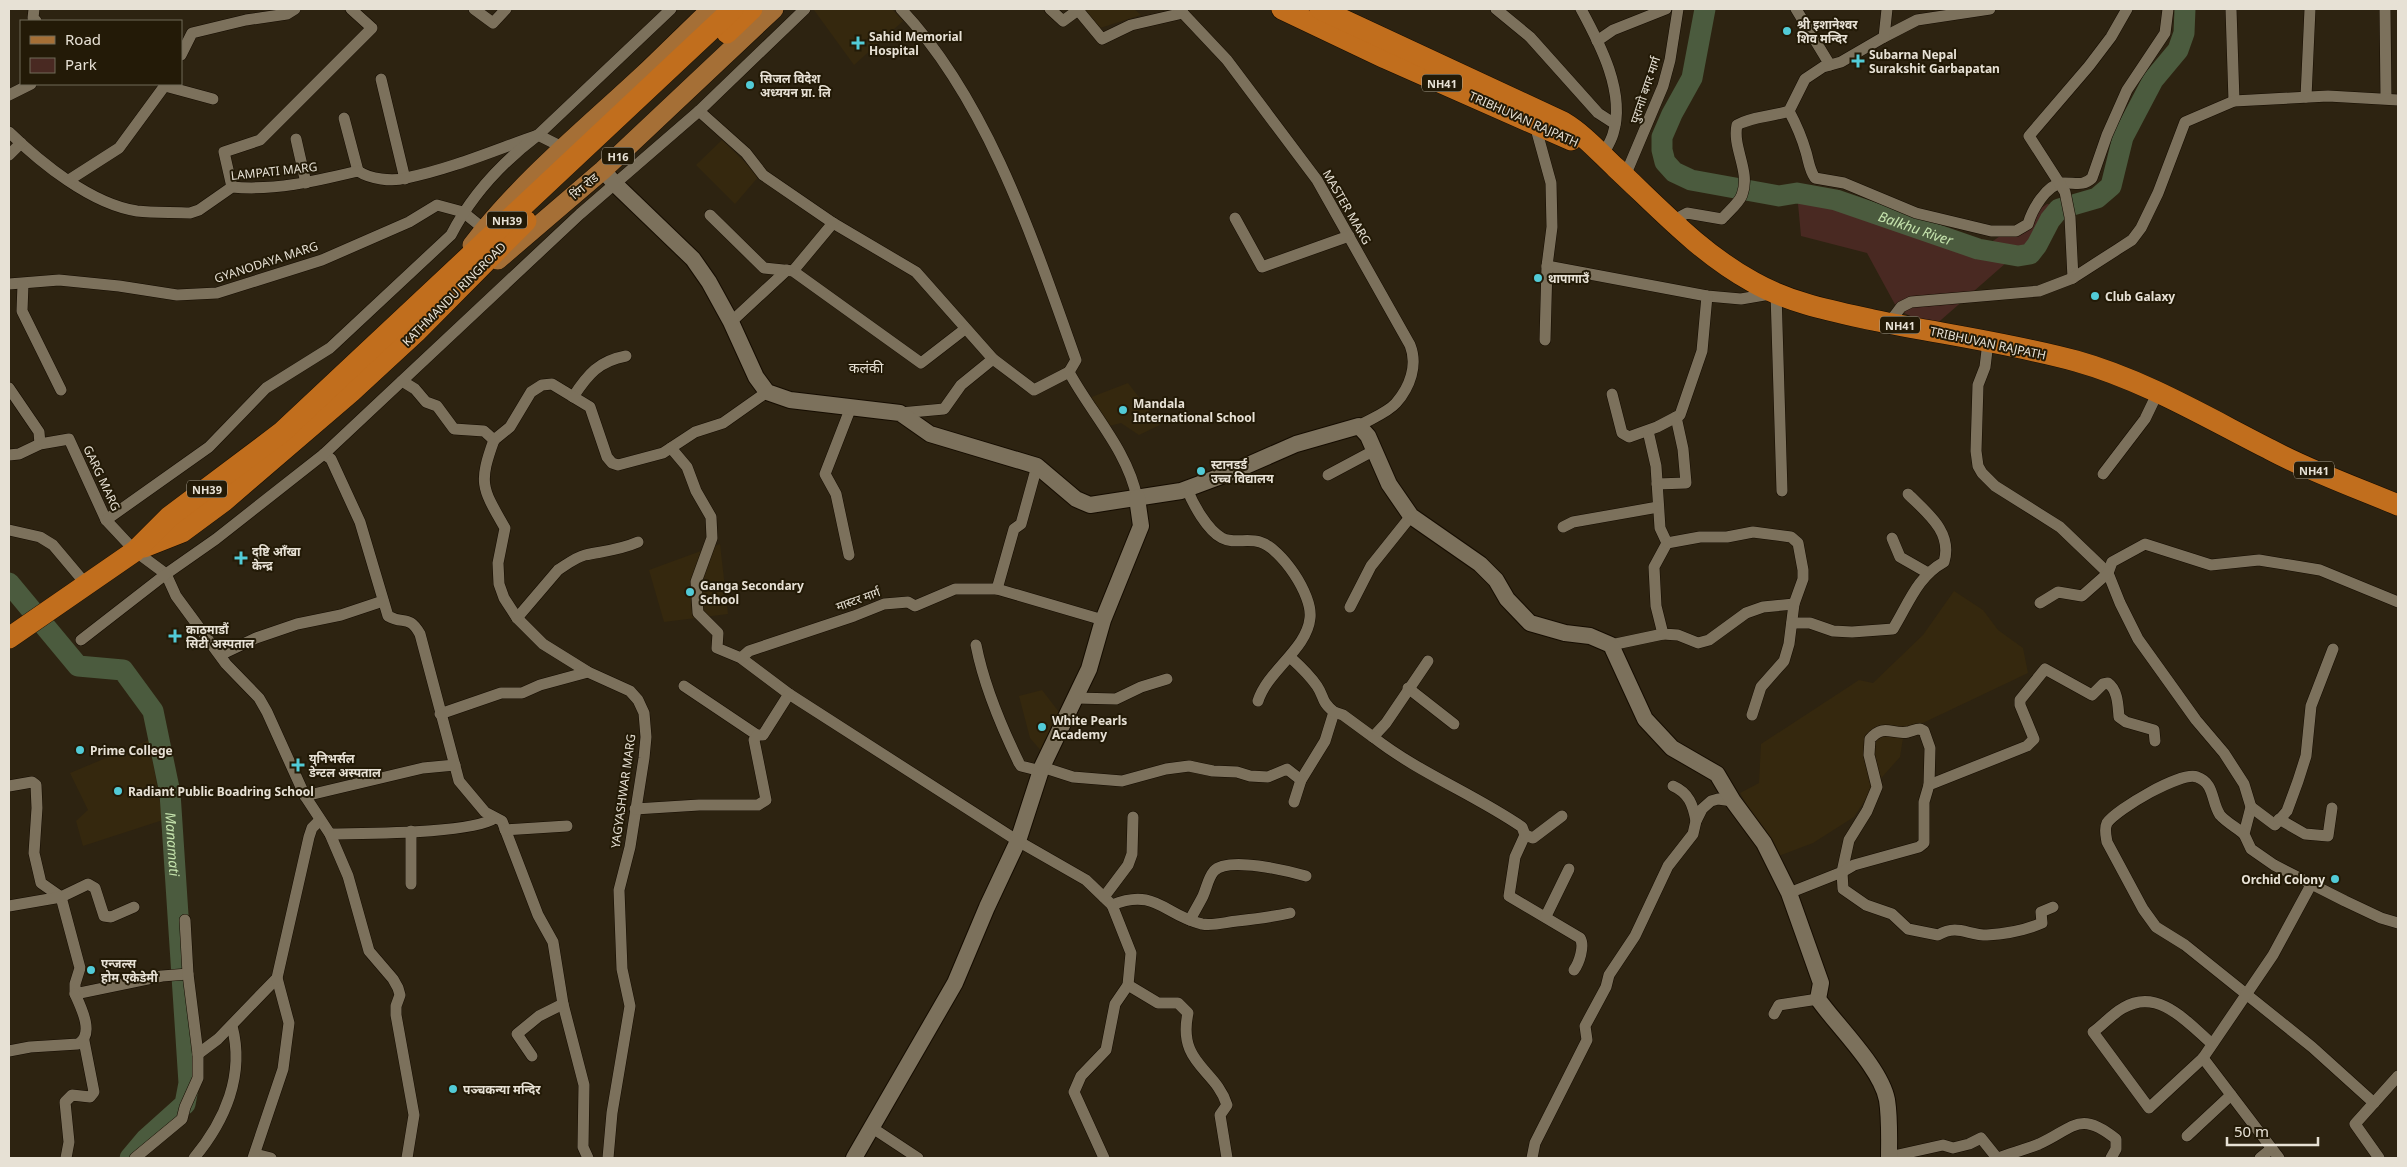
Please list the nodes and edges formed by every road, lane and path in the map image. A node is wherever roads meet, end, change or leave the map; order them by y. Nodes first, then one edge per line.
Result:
1 (240, 9) edge
2 (295, 9) edge
3 (351, 9) edge
4 (474, 9) edge
5 (506, 9) edge
6 (670, 9) edge
7 (710, 9) edge
8 (733, 9) edge
9 (752, 9) edge
10 (774, 9) edge
11 (805, 9) edge
12 (901, 9) edge
13 (1050, 9) edge
14 (1282, 9) edge
15 (1320, 9) edge
16 (1496, 9) edge
17 (1581, 9) edge
18 (1666, 9) edge
19 (1678, 9) edge
20 (1796, 9) edge
21 (1887, 9) edge
22 (1990, 9) edge
23 (2127, 9) edge
24 (2168, 9) edge
25 (2231, 9) edge
26 (2310, 9) edge
27 (2385, 9) edge
28 (1181, 11) edge
29 (1648, 12) edge
30 (246, 20) junction
31 (1884, 37) junction
32 (1597, 41) junction
33 (182, 53) edge
34 (1830, 65) junction
35 (381, 79) dead end
36 (29, 85) edge
37 (165, 85) edge
38 (9, 94) edge
39 (2306, 97) junction
40 (2386, 98) junction
41 (213, 99) dead end
42 (2398, 100) edge
43 (2234, 101) junction
44 (698, 111) junction
45 (1789, 111) junction
46 (344, 118) dead end
47 (1615, 124) junction
48 (1535, 125) junction
49 (9, 132) edge
50 (538, 135) junction
51 (296, 139) dead end
52 (21, 143) junction
53 (562, 147) junction
54 (9, 155) edge
55 (1603, 155) junction
56 (358, 171) junction
57 (1625, 176) junction
58 (609, 177) junction
59 (405, 179) junction
60 (69, 180) junction
61 (306, 183) junction
62 (232, 187) junction
63 (2062, 188) junction
64 (463, 212) junction
65 (710, 215) dead end
66 (1235, 218) dead end
67 (1672, 221) junction
68 (834, 224) junction
69 (484, 229) junction
70 (1349, 236) junction
71 (1547, 266) junction
72 (790, 271) junction
73 (2073, 278) junction
74 (9, 284) edge
75 (23, 284) junction
76 (449, 288) junction
77 (1776, 293) junction
78 (1706, 296) junction
79 (731, 322) junction
80 (1889, 323) junction
81 (966, 329) junction
82 (1545, 340) dead end
83 (1988, 342) junction
84 (626, 356) dead end
85 (993, 359) junction
86 (1069, 372) junction
87 (402, 382) junction
88 (9, 388) edge
89 (61, 390) dead end
90 (767, 392) junction
91 (2158, 392) junction
92 (1612, 394) dead end
93 (573, 396) junction
94 (851, 407) junction
95 (900, 413) junction
96 (1676, 417) junction
97 (1359, 426) junction
98 (2232, 428) junction
99 (1648, 431) junction
100 (494, 440) junction
101 (40, 444) junction
102 (671, 448) junction
103 (1373, 451) junction
104 (324, 454) junction
105 (9, 455) edge
106 (1037, 466) junction
107 (2103, 474) dead end
108 (1328, 475) dead end
109 (1657, 484) junction
110 (1187, 489) junction
111 (2398, 490) edge
112 (1782, 491) dead end
113 (1908, 494) dead end
114 (1138, 498) junction
115 (2398, 505) edge
116 (1658, 507) junction
117 (1411, 516) junction
118 (106, 520) junction
119 (1564, 527) dead end
120 (9, 530) edge
121 (1892, 538) dead end
122 (638, 542) dead end
123 (1667, 543) junction
124 (135, 551) junction
125 (849, 555) dead end
126 (1928, 573) junction
127 (2108, 573) junction
128 (166, 574) junction
129 (85, 583) junction
130 (997, 589) junction
131 (384, 601) junction
132 (2398, 602) edge
133 (2040, 603) dead end
134 (1794, 604) junction
135 (1350, 607) dead end
136 (517, 618) junction
137 (1103, 620) junction
138 (1792, 624) junction
139 (1663, 634) junction
140 (13, 635) edge
141 (81, 640) dead end
142 (976, 645) dead end
143 (1611, 645) junction
144 (2333, 648) dead end
145 (220, 655) junction
146 (1290, 657) junction
147 (741, 658) junction
148 (1428, 661) dead end
149 (588, 672) junction
150 (1166, 678) dead end
151 (684, 686) dead end
152 (1408, 688) junction
153 (789, 694) junction
154 (1076, 698) junction
155 (1258, 701) dead end
156 (1334, 712) junction
157 (440, 714) junction
158 (1752, 715) dead end
159 (1454, 724) dead end
160 (757, 735) junction
161 (1373, 737) junction
162 (2155, 741) dead end
163 (455, 765) junction
164 (1041, 769) junction
165 (1301, 780) junction
166 (9, 786) edge
167 (1673, 786) dead end
168 (1929, 786) junction
169 (305, 796) junction
170 (1732, 800) junction
171 (1294, 802) dead end
172 (2251, 807) junction
173 (2332, 808) dead end
174 (635, 809) junction
175 (1562, 816) dead end
176 (1134, 817) dead end
177 (495, 818) junction
178 (2279, 819) junction
179 (320, 820) junction
180 (1696, 821) junction
181 (567, 826) dead end
182 (505, 830) junction
183 (411, 831) junction
184 (330, 834) junction
185 (2244, 834) junction
186 (1525, 835) junction
187 (1018, 841) junction
188 (1569, 869) dead end
189 (1842, 872) junction
190 (1306, 876) dead end
191 (2312, 883) junction
192 (410, 884) dead end
193 (1789, 893) junction
194 (61, 897) junction
195 (1108, 901) junction
196 (9, 906) edge
197 (134, 906) dead end
198 (2053, 907) dead end
199 (1290, 913) dead end
200 (1546, 916) junction
201 (185, 920) dead end
202 (1190, 920) junction
203 (2398, 923) edge
204 (1574, 970) dead end
205 (185, 974) junction
206 (277, 978) junction
207 (1128, 985) junction
208 (75, 994) junction
209 (2246, 994) junction
210 (1818, 999) junction
211 (563, 1004) junction
212 (1774, 1014) dead end
213 (232, 1026) junction
214 (84, 1041) junction
215 (2212, 1044) junction
216 (9, 1051) edge
217 (198, 1054) junction
218 (532, 1056) dead end
219 (2203, 1058) junction
220 (2398, 1076) edge
221 (2231, 1095) junction
222 (2374, 1103) junction
223 (871, 1127) junction
224 (2187, 1136) dead end
225 (2272, 1149) junction
226 (254, 1156) edge
227 (66, 1158) edge
228 (135, 1158) edge
229 (194, 1158) edge
230 (271, 1158) edge
231 (408, 1158) edge
232 (588, 1158) edge
233 (608, 1158) edge
234 (854, 1158) edge
235 (918, 1158) edge
236 (1104, 1158) edge
237 (1227, 1158) edge
238 (1532, 1158) edge
239 (1889, 1158) edge
240 (1998, 1158) edge
241 (2111, 1158) edge
242 (2260, 1158) edge
243 (2279, 1158) edge
244 (2378, 1158) edge

1 - 30 street
2 - 30 street
3 - 62 street
4 - 5 street
6 - 50 street
7 - 53 main road
8 - 76 highway, KATHMANDU RINGROAD / NH39
9 - 76 highway, KATHMANDU RINGROAD / NH39
10 - 58 main road, रिंग रोड / H16
11 - 44 street
12 - 86 street
13 - 28 street
14 - 48 highway, TRIBHUVAN RAJPATH / NH41
15 - 55 highway, TRIBHUVAN RAJPATH / NH41
16 - 47 street
17 - 32 street
18 - 29 street
19 - 57 street, पुरानाो बगर मार्ग
20 - 34 street
21 - 31 street
22 - 31 street
23 - 63 street
24 - 63 street
25 - 43 street
26 - 39 street
27 - 40 street
28 - 70 street, MASTER MARG
29 - 32 street
30 - 33 street
31 - 34 street
32 - 47 street
34 - 45 street
35 - 59 street
36 - 38 street
37 - 41 street
37 - 60 street
39 - 40 street
39 - 43 street
40 - 42 street
43 - 73 street
44 - 58 street
44 - 68 street
45 - 63 street
45 - 67 street
46 - 56 street
47 - 55 street
48 - 55 highway, TRIBHUVAN RAJPATH / NH41
48 - 71 street
49 - 52 street, LAMPATI MARG
50 - 53 street
50 - 59 street, LAMPATI MARG
50 - 64 street
51 - 61 street
52 - 54 street
52 - 60 street, LAMPATI MARG
53 - 69 main road
55 - 57 highway, TRIBHUVAN RAJPATH / NH41
56 - 59 street, LAMPATI MARG
56 - 61 street, LAMPATI MARG
57 - 67 highway, TRIBHUVAN RAJPATH / NH41
58 - 76 main road, रिंग रोड / H16
58 - 79 street
58 - 87 street
60 - 62 street, LAMPATI MARG
61 - 62 street, LAMPATI MARG
63 - 73 street
64 - 69 street, GYANODAYA MARG
64 - 75 street, GYANODAYA MARG
64 - 118 street
65 - 72 street
66 - 70 street
67 - 77 highway, TRIBHUVAN RAJPATH / NH41
68 - 72 street
68 - 81 street
69 - 76 main road
70 - 97 street, MASTER MARG
71 - 78 street
71 - 82 street
72 - 79 street
72 - 81 street
73 - 80 street
74 - 75 street, GYANODAYA MARG
75 - 89 street
76 - 124 highway, KATHMANDU RINGROAD / NH39
77 - 78 street
77 - 80 highway, TRIBHUVAN RAJPATH / NH41
77 - 112 street
78 - 96 street
79 - 90 street
80 - 83 highway, TRIBHUVAN RAJPATH / NH41
81 - 85 street
83 - 91 highway, TRIBHUVAN RAJPATH / NH41
83 - 127 street
84 - 93 street
85 - 86 street
85 - 95 street
86 - 114 street
87 - 100 street
87 - 104 street
88 - 101 street
90 - 94 street
90 - 102 street
91 - 98 highway, TRIBHUVAN RAJPATH / NH41
91 - 107 street
92 - 99 street
93 - 100 street
93 - 102 street
94 - 95 street
94 - 125 street
95 - 106 street
96 - 99 street
96 - 109 street
97 - 103 street
97 - 110 street
98 - 111 highway, TRIBHUVAN RAJPATH / NH41
98 - 115 highway, TRIBHUVAN RAJPATH / NH41
99 - 109 street
100 - 136 street, YAGYASHWAR MARG
101 - 105 street, GARG MARG
101 - 118 street, GARG MARG
102 - 147 street
103 - 108 street
103 - 117 street
104 - 128 street
104 - 131 street
106 - 114 street
106 - 130 street
109 - 116 street
110 - 114 street
110 - 146 street
113 - 126 street
114 - 137 street
116 - 119 street
116 - 123 street
117 - 135 street
117 - 143 street
118 - 124 street, GARG MARG
120 - 129 street
121 - 126 street
122 - 136 street
123 - 134 street
123 - 139 street
124 - 128 street, GARG MARG
124 - 129 highway, KATHMANDU RINGROAD / NH39
126 - 138 street
127 - 132 street
127 - 133 street
127 - 172 street
128 - 141 street
128 - 145 street
129 - 140 highway, KATHMANDU RINGROAD / NH39
130 - 137 street, मास्टर मार्ग
130 - 147 street, मास्टर मार्ग
131 - 145 street
131 - 157 street
134 - 138 street
134 - 139 street
136 - 149 street, YAGYASHWAR MARG
137 - 154 street
138 - 158 street
139 - 143 street
142 - 164 street
143 - 170 street
144 - 178 street
145 - 169 street
146 - 155 street
146 - 156 street
147 - 153 street
148 - 152 street
149 - 157 street
149 - 174 street, YAGYASHWAR MARG
150 - 154 street
151 - 160 street
152 - 159 street
152 - 161 street
153 - 160 street
153 - 187 street
154 - 164 street
156 - 161 street
156 - 165 street
157 - 163 street
160 - 174 street
161 - 186 street
162 - 168 street
163 - 169 street
163 - 177 street
164 - 165 street
164 - 187 street
165 - 171 street
166 - 194 street
167 - 180 street
168 - 189 street
168 - 189 street
169 - 179 street
170 - 180 street
170 - 193 street
172 - 178 street
172 - 185 street
173 - 178 street
174 - 233 street, YAGYASHWAR MARG
175 - 186 street
176 - 195 street
177 - 182 street
177 - 183 street
179 - 184 street
179 - 206 street
180 - 238 street
181 - 182 street
182 - 211 street
183 - 184 street
183 - 192 street
184 - 231 street
185 - 191 street
185 - 209 street
186 - 200 street
187 - 195 street
187 - 223 street
188 - 200 street
189 - 193 street
189 - 198 street
190 - 202 street
191 - 203 street
191 - 209 street
193 - 210 street
194 - 196 street
194 - 197 street
194 - 208 street
195 - 202 street
195 - 207 street
199 - 202 street
200 - 204 street
201 - 205 street
205 - 208 street
205 - 217 street
206 - 213 street
206 - 226 street
207 - 236 street
207 - 237 street
208 - 214 street
209 - 215 street
209 - 222 street
210 - 212 street
210 - 239 street
211 - 218 street
211 - 232 street
213 - 217 street
213 - 229 street
214 - 216 street
214 - 227 street
215 - 219 street
215 - 219 street
217 - 228 street
219 - 221 street
220 - 222 street
221 - 224 street
221 - 225 street
222 - 244 street
223 - 234 street
223 - 235 street
225 - 242 street
225 - 243 street
226 - 230 street
239 - 240 street
240 - 241 street

